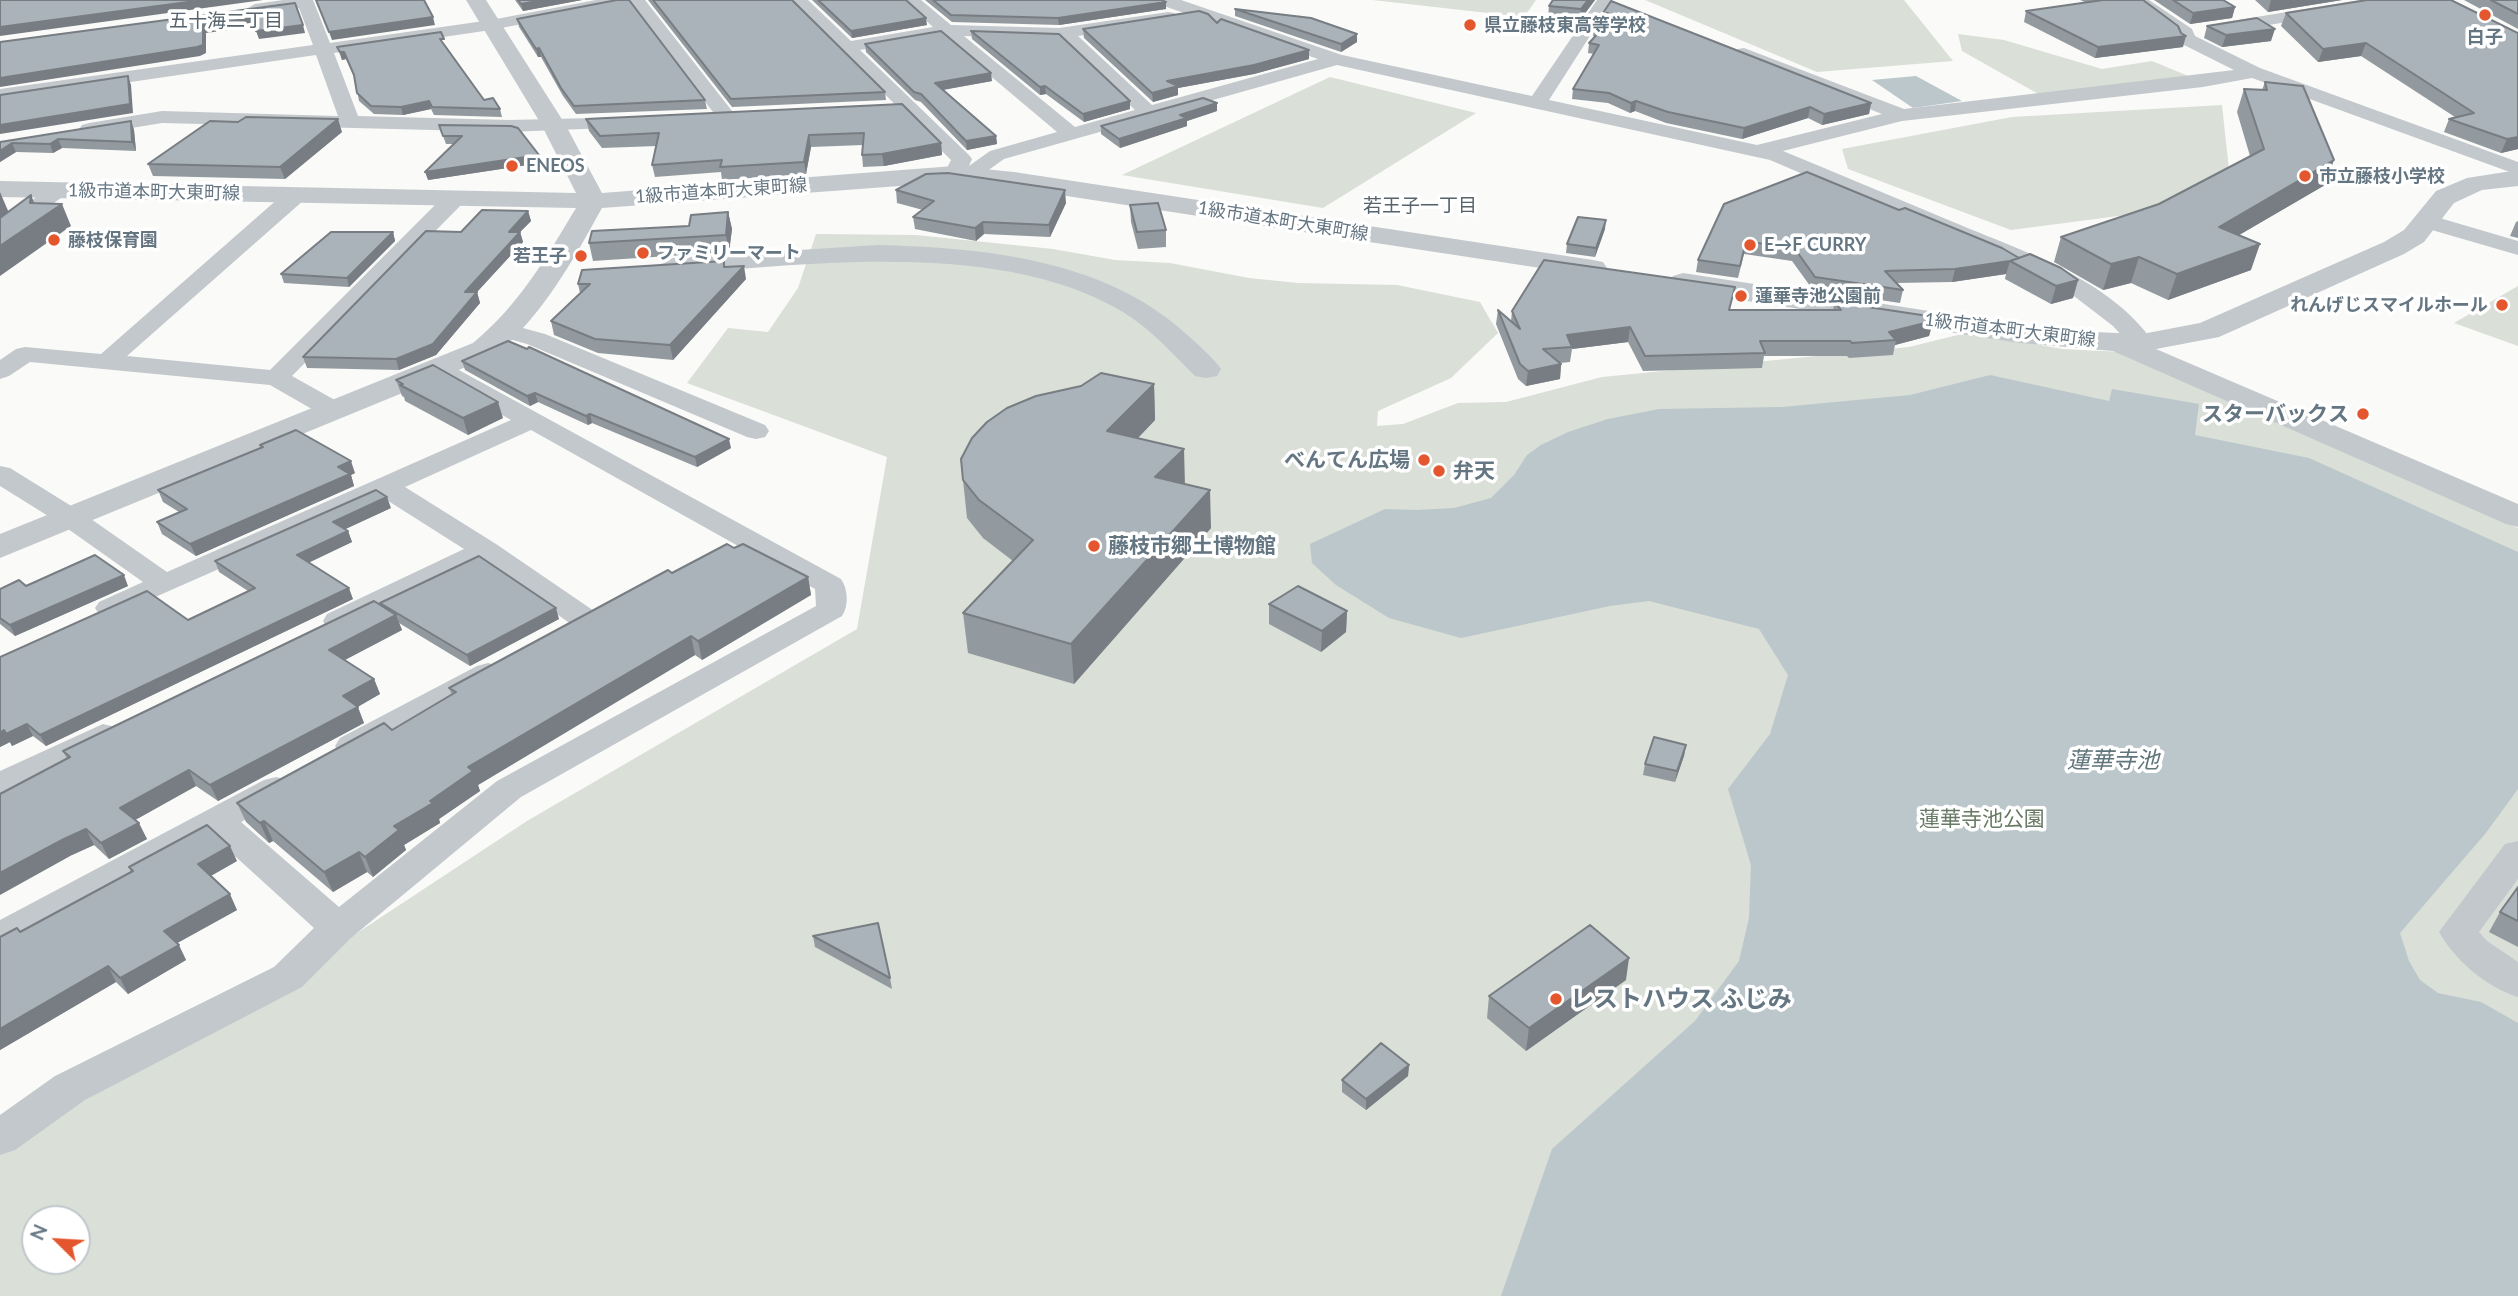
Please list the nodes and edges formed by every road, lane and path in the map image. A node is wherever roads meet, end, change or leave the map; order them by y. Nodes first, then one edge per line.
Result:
1 (476, 0) edge
2 (623, 0) edge
3 (636, 0) edge
4 (798, 0) edge
5 (911, 0) edge
6 (1164, 0) edge
7 (2138, 0) edge
8 (2391, 0) edge
9 (305, 1) edge
10 (1611, 2) edge
11 (239, 11) edge
12 (1198, 13) junction
13 (491, 25) junction
14 (947, 30) junction
15 (1059, 33) junction
16 (2186, 33) junction
17 (1723, 45) edge
18 (848, 47) junction
19 (322, 48) junction
20 (1337, 59) junction
21 (2253, 72) junction
22 (0, 95) edge
23 (1537, 103) junction
24 (912, 107) junction
25 (885, 108) edge
26 (1149, 112) junction
27 (1902, 115) junction
28 (700, 117) edge
29 (646, 120) edge
30 (350, 122) junction
31 (553, 124) junction
32 (67, 132) edge
33 (1071, 134) junction
34 (1761, 150) junction
35 (961, 175) junction
36 (2515, 177) edge
37 (0, 189) edge
38 (59, 190) junction
39 (296, 195) junction
40 (455, 198) junction
41 (593, 201) junction
42 (2426, 221) junction
43 (0, 233) edge
44 (2518, 248) edge
45 (646, 268) edge
46 (1621, 273) edge
47 (1663, 279) edge
48 (508, 331) junction
49 (2128, 343) junction
50 (106, 362) junction
51 (436, 368) junction
52 (1206, 369) dead end
53 (0, 371) edge
54 (276, 378) junction
55 (333, 410) junction
56 (532, 420) junction
57 (756, 431) dead end
58 (0, 474) edge
59 (384, 486) junction
60 (2518, 517) edge
61 (71, 518) junction
62 (742, 536) junction
63 (0, 547) edge
64 (486, 550) junction
65 (706, 555) edge
66 (165, 584) junction
67 (89, 618) edge
68 (586, 620) edge
69 (312, 634) edge
70 (513, 660) edge
71 (125, 724) edge
72 (0, 785) edge
73 (217, 820) junction
74 (2518, 853) edge
75 (338, 928) junction
76 (0, 937) edge
77 (2518, 982) edge
78 (0, 1138) edge

1 - 13 street
2 - 13 street
3 - 28 street
4 - 18 street
5 - 14 street
6 - 12 street
7 - 16 street
8 - 16 street
9 - 11 street
9 - 19 street
10 - 23 street
12 - 15 street
12 - 20 street
13 - 19 street
13 - 31 street
14 - 15 street
14 - 18 street
14 - 33 street
15 - 26 street
16 - 21 street
17 - 27 street
18 - 24 street
19 - 22 street
19 - 30 street
20 - 23 street
20 - 26 street
21 - 27 street
21 - 36 street
23 - 34 street
24 - 25 street
24 - 35 street
26 - 33 street
27 - 34 street
29 - 31 street
30 - 31 street
30 - 32 street
31 - 41 street
33 - 35 street
34 - 49 street
35 - 41 street, 1級市道本町大東町線
35 - 46 street, 1級市道本町大東町線
36 - 42 street, 1級市道本町大東町線
37 - 38 street, 1級市道本町大東町線
38 - 39 street, 1級市道本町大東町線
38 - 43 street
39 - 40 street, 1級市道本町大東町線
39 - 50 street
40 - 41 street, 1級市道本町大東町線
40 - 54 street
41 - 48 street
42 - 44 street
42 - 49 street, 1級市道本町大東町線
45 - 52 street
47 - 49 street, 1級市道本町大東町線
48 - 51 street
48 - 57 street
49 - 60 street
50 - 53 street
50 - 54 street
51 - 55 street
51 - 56 street
54 - 55 street
55 - 61 street
56 - 59 street
56 - 62 street
58 - 61 street
59 - 64 street
59 - 66 street
61 - 63 street
61 - 66 street
62 - 65 street
62 - 75 street
64 - 68 street
64 - 69 street
66 - 67 street
70 - 73 street
71 - 72 street
73 - 75 street
73 - 76 street
74 - 77 street
75 - 78 street

